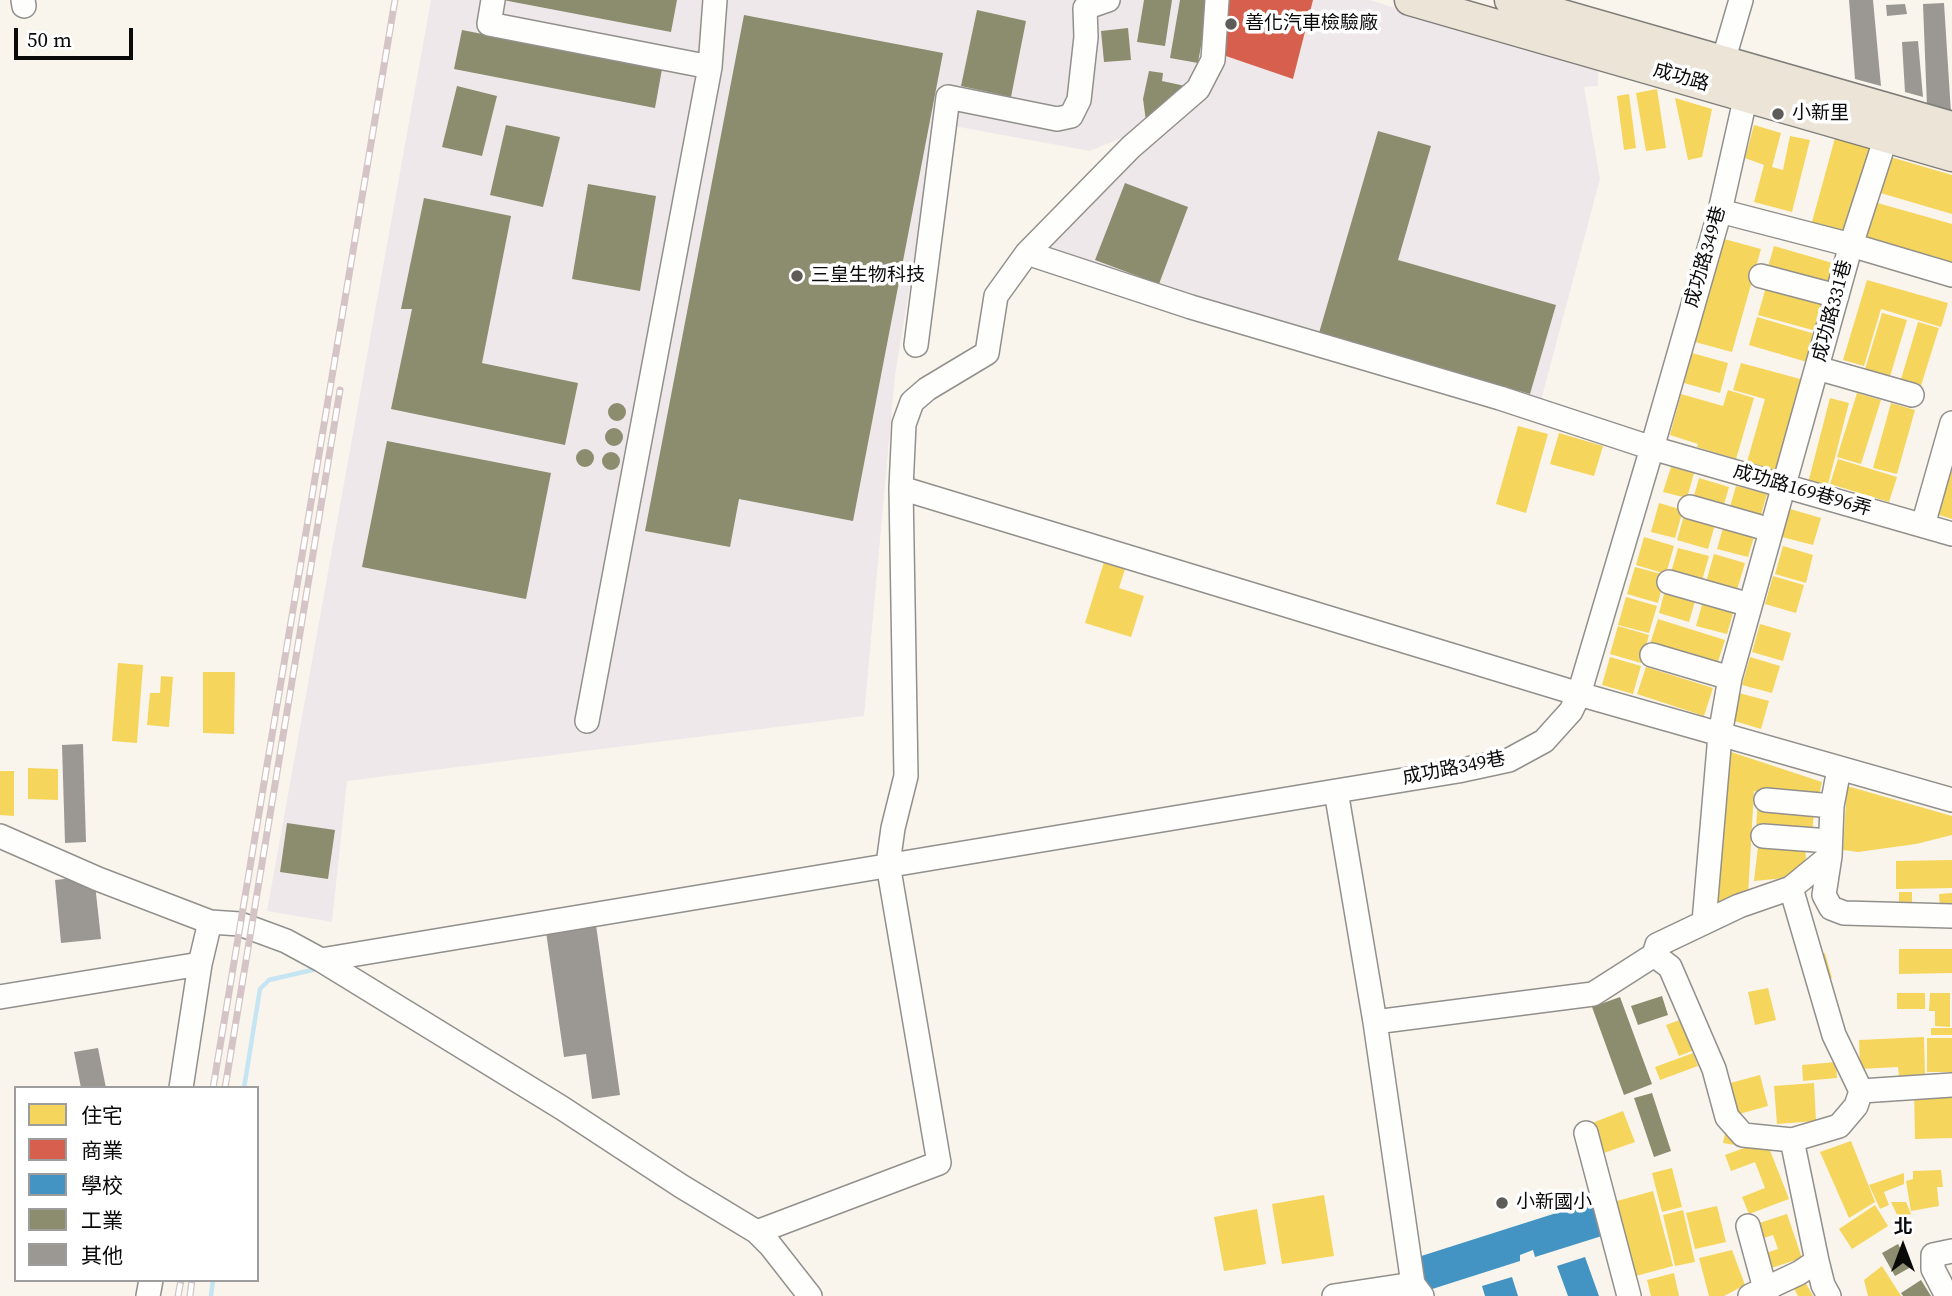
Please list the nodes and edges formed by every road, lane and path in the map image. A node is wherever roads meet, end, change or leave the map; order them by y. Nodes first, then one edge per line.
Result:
1 (493, 0) edge
2 (716, 0) edge
3 (1108, 0) edge
4 (1217, 0) edge
5 (1410, 0) edge
6 (1510, 0) edge
7 (1741, 0) edge
8 (710, 67) junction
9 (1719, 74) junction
10 (1748, 83) junction
11 (1952, 127) edge
12 (1886, 137) junction
13 (1952, 156) edge
14 (1720, 211) junction
15 (1851, 245) junction
16 (1027, 253) junction
17 (1952, 275) edge
18 (1761, 276) dead end
19 (1837, 296) junction
20 (916, 345) dead end
21 (1817, 368) junction
22 (1912, 396) dead end
23 (1952, 423) edge
24 (1652, 448) junction
25 (1783, 485) junction
26 (901, 488) junction
27 (1690, 508) dead end
28 (1923, 526) junction
29 (1771, 530) junction
30 (1952, 534) edge
31 (1669, 582) dead end
32 (1750, 606) junction
33 (1652, 655) dead end
34 (1730, 678) junction
35 (1578, 694) junction
36 (587, 721) dead end
37 (1720, 735) junction
38 (1839, 769) junction
39 (1336, 791) junction
40 (1766, 800) dead end
41 (1952, 800) edge
42 (1832, 806) junction
43 (0, 836) edge
44 (1763, 836) dead end
45 (1829, 849) junction
46 (888, 864) junction
47 (1791, 888) junction
48 (1952, 916) edge
49 (210, 922) junction
50 (1704, 922) junction
51 (1654, 956) junction
52 (321, 960) junction
53 (200, 964) junction
54 (0, 997) edge
55 (1375, 1022) junction
56 (1952, 1085) edge
57 (181, 1086) edge
58 (1861, 1091) junction
59 (1586, 1133) dead end
60 (1792, 1140) junction
61 (1748, 1226) dead end
62 (757, 1232) junction
63 (1952, 1251) edge
64 (1817, 1261) junction
65 (1418, 1290) edge
66 (1760, 1293) edge
67 (810, 1296) edge
68 (1334, 1296) edge
69 (1629, 1296) edge
70 (1829, 1296) edge
71 (1947, 1296) edge

1 - 8 street
2 - 8 street
3 - 20 street
4 - 16 street
5 - 9 main road, 成功路
6 - 9 main road, 成功路
7 - 9 street
8 - 36 street
9 - 10 main road, 成功路
10 - 11 main road, 成功路
10 - 12 main road, 成功路
10 - 14 street, 成功路349巷
12 - 13 main road, 成功路
12 - 15 street, 成功路331巷
14 - 15 street
14 - 24 street, 成功路349巷
15 - 17 street
15 - 19 street, 成功路331巷
16 - 24 street, 成功路169巷96弄
16 - 26 street
18 - 19 street
19 - 21 street, 成功路331巷
21 - 22 street
21 - 25 street, 成功路331巷
23 - 28 street
24 - 25 street, 成功路169巷96弄
24 - 35 street, 成功路349巷
25 - 28 street, 成功路169巷96弄
25 - 29 street, 成功路331巷
26 - 35 street
26 - 46 street
27 - 29 street
28 - 30 street, 成功路169巷96弄
29 - 32 street, 成功路331巷
31 - 32 street
32 - 34 street, 成功路331巷
33 - 34 street
34 - 37 street, 成功路331巷
35 - 37 street
35 - 39 street, 成功路349巷
37 - 38 street
37 - 50 street, 成功路331巷
38 - 41 street
38 - 42 street
39 - 46 street, 成功路349巷
39 - 55 street
40 - 42 street
42 - 45 street
43 - 49 street
44 - 45 street
45 - 47 street
45 - 48 street
46 - 52 street, 成功路349巷
46 - 62 street
47 - 50 street
47 - 58 street
49 - 52 street
49 - 53 street
50 - 51 street
51 - 55 street
51 - 60 street
52 - 62 street
53 - 54 street
53 - 57 street
55 - 65 street
56 - 58 street
58 - 60 street
59 - 69 street
60 - 64 street
61 - 66 street
62 - 67 street
63 - 71 street
64 - 66 street
64 - 70 street
65 - 68 street

